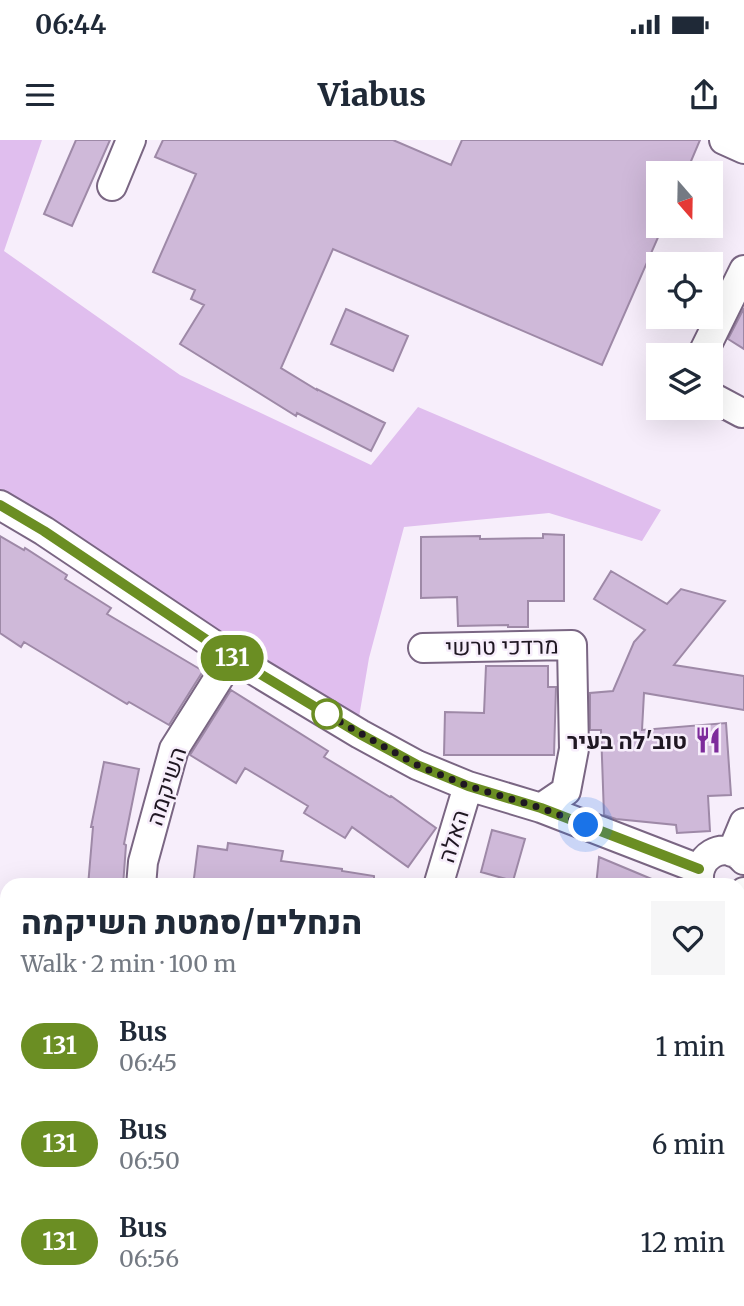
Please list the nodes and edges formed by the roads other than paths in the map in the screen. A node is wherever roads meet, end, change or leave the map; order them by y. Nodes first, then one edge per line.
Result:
1 (131, 140) edge
2 (724, 140) edge
3 (744, 149) edge
4 (112, 186) dead end
5 (744, 270) edge
6 (708, 343) edge
7 (723, 403) edge
8 (742, 413) dead end
9 (0, 505) edge
10 (423, 648) dead end
11 (232, 657) junction
12 (468, 786) junction
13 (541, 808) junction
14 (744, 823) edge
15 (738, 856) edge
16 (700, 877) edge
17 (142, 878) edge
18 (440, 878) edge

1 - 4 street
2 - 3 street
5 - 6 street
7 - 8 street
9 - 11 street
10 - 13 street, מרדכי טרשי
11 - 12 street
11 - 17 street, השיקמה
12 - 13 street
12 - 18 street, האלה
13 - 16 street
14 - 15 street
15 - 16 street

